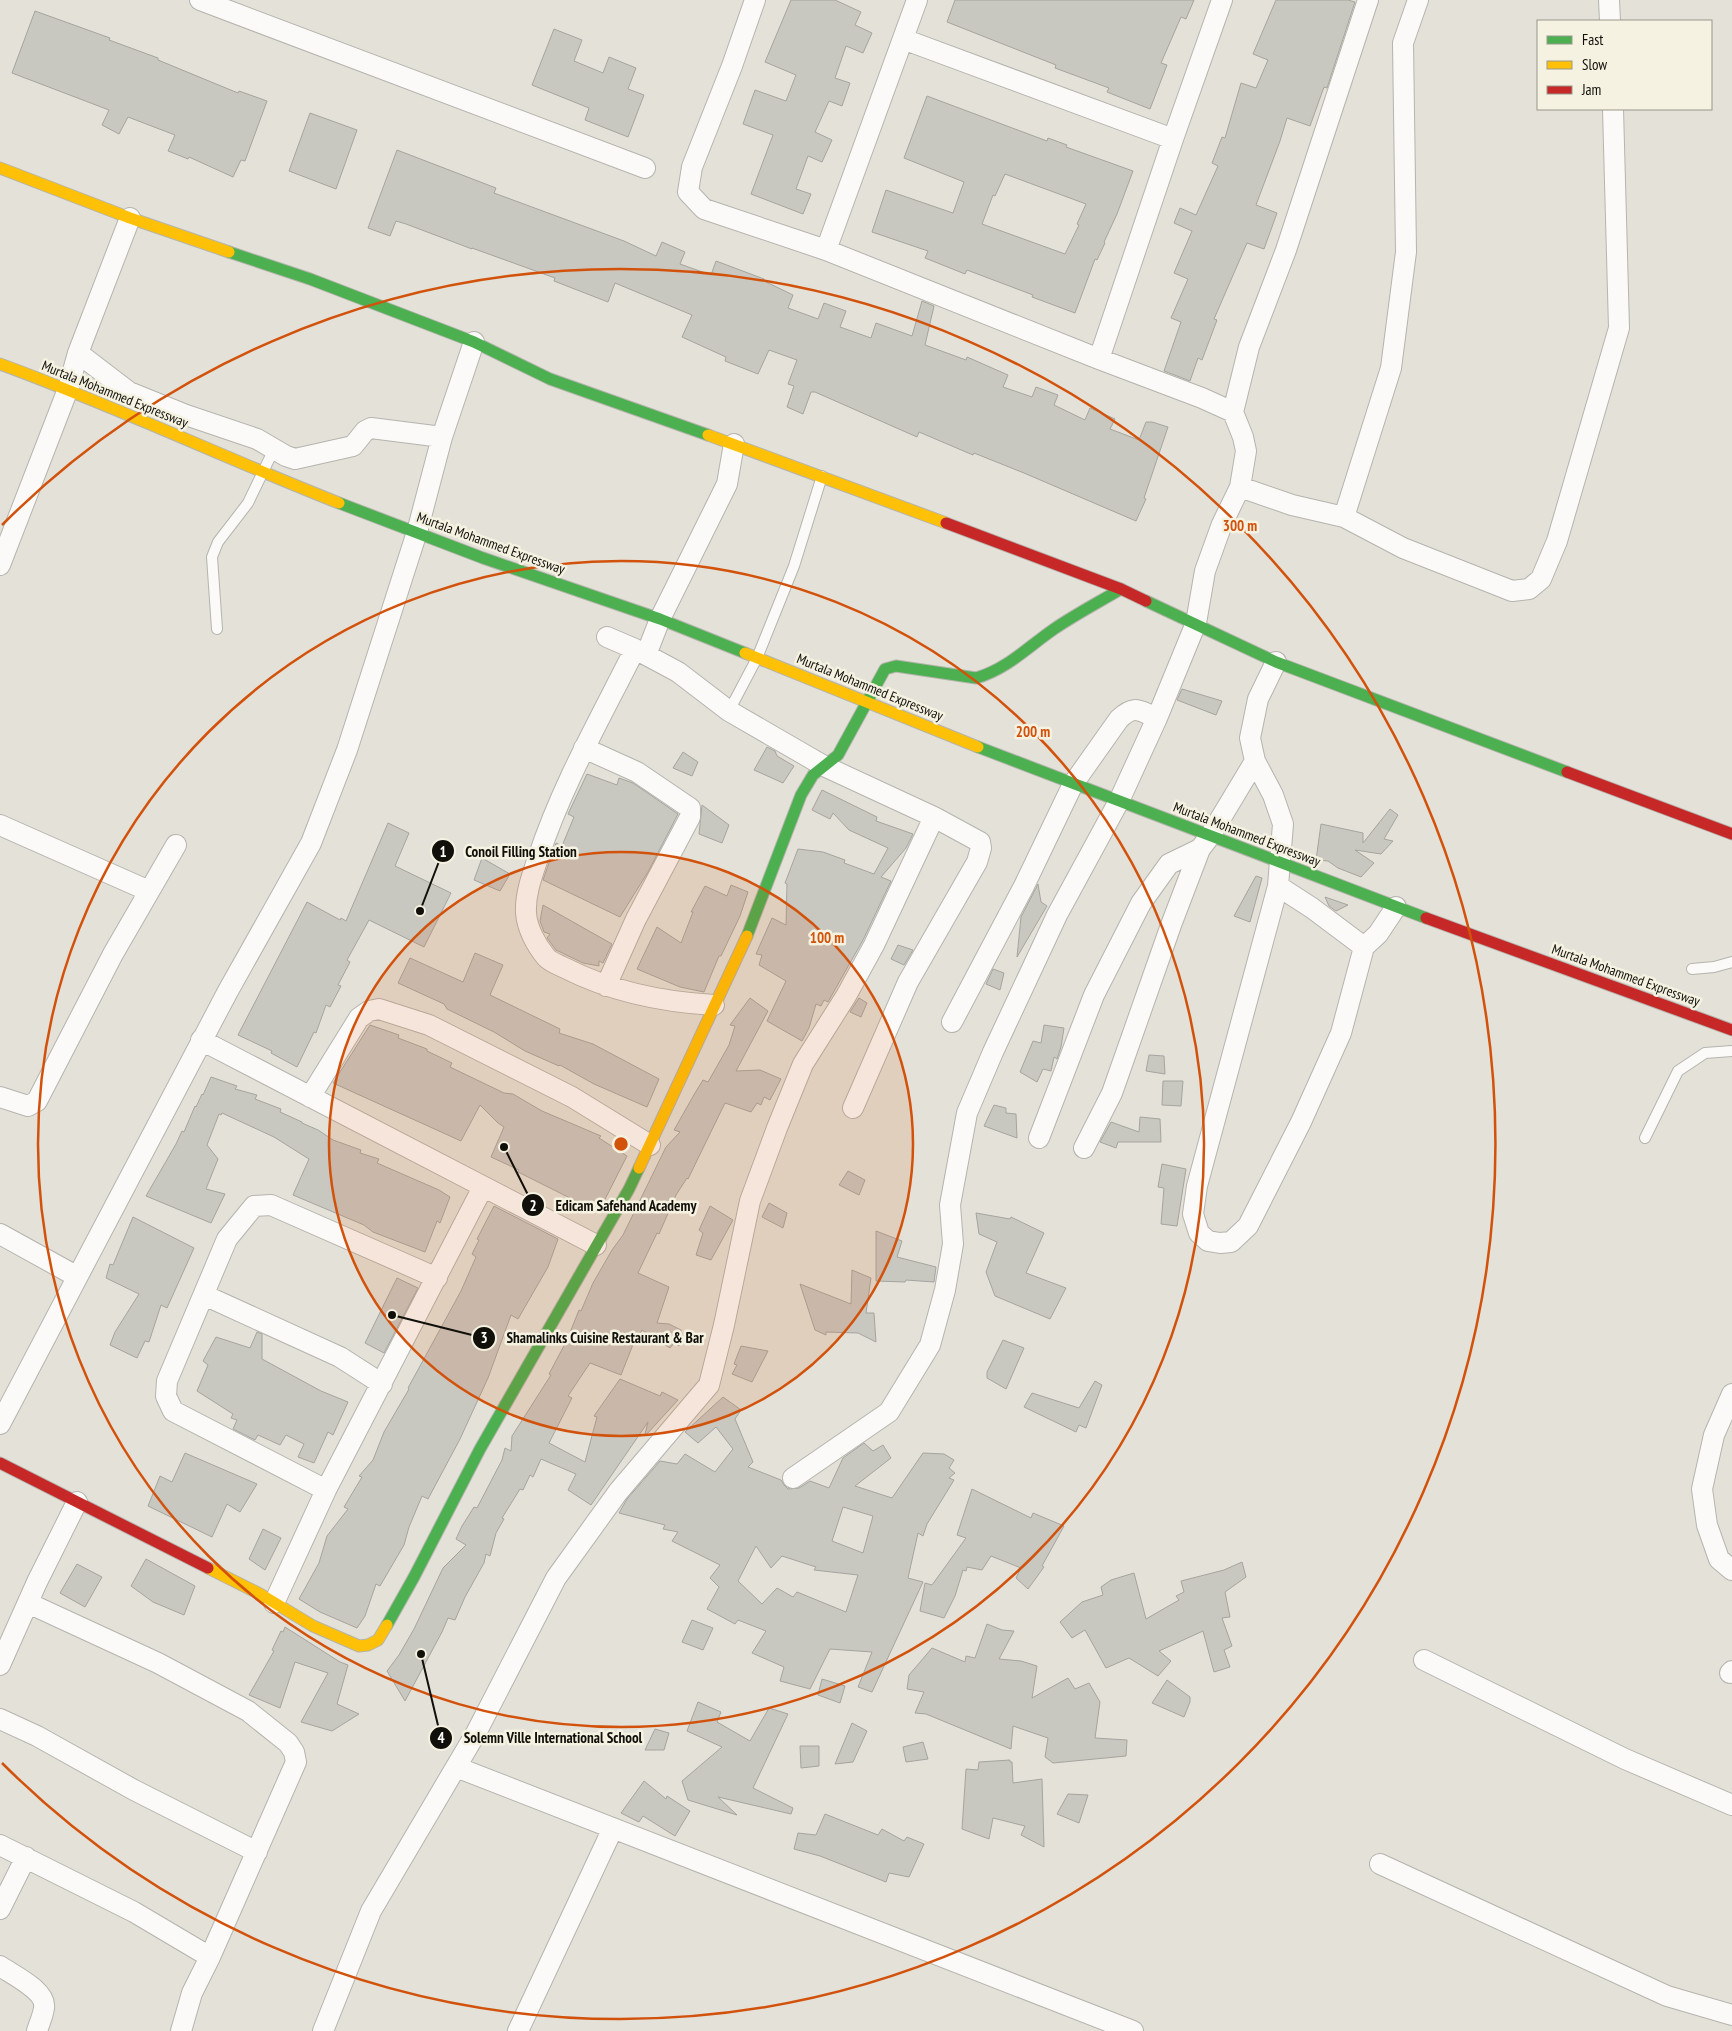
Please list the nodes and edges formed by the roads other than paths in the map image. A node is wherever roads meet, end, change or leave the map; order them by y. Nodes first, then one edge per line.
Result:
1 (200, 0) edge
2 (754, 0) edge
3 (917, 0) edge
4 (1222, 0) edge
5 (1368, 0) edge
6 (1418, 0) edge
7 (1609, 0) edge
8 (1610, 20) edge
9 (903, 39) junction
10 (1613, 110) edge
11 (1172, 139) junction
12 (0, 168) edge
13 (645, 168) dead end
14 (130, 218) junction
15 (826, 250) junction
16 (474, 342) junction
17 (78, 353) junction
18 (1098, 359) junction
19 (0, 364) edge
20 (68, 389) junction
21 (1233, 412) junction
22 (442, 437) junction
23 (734, 444) junction
24 (274, 449) junction
25 (263, 473) junction
26 (822, 476) junction
27 (1240, 487) junction
28 (1344, 517) junction
29 (417, 532) junction
30 (0, 565) edge
31 (1121, 589) junction
32 (660, 619) junction
33 (1196, 623) junction
34 (217, 629) dead end
35 (607, 637) dead end
36 (640, 652) junction
37 (757, 658) junction
38 (1276, 662) junction
39 (867, 702) junction
40 (729, 711) junction
41 (1157, 718) junction
42 (584, 748) junction
43 (1255, 761) junction
44 (824, 766) junction
45 (1073, 784) junction
46 (1119, 802) junction
47 (934, 817) junction
48 (0, 825) edge
49 (1732, 834) edge
50 (1205, 843) junction
51 (176, 845) dead end
52 (1280, 862) junction
53 (1278, 886) junction
54 (149, 891) junction
55 (1396, 907) junction
56 (1364, 947) junction
57 (1732, 962) edge
58 (1692, 969) dead end
59 (606, 986) junction
60 (714, 1005) junction
61 (952, 1022) dead end
62 (1732, 1030) edge
63 (202, 1040) junction
64 (1732, 1051) edge
65 (0, 1097) edge
66 (310, 1097) junction
67 (853, 1108) dead end
68 (1039, 1138) dead end
69 (1645, 1138) dead end
70 (650, 1145) junction
71 (1084, 1148) dead end
72 (483, 1186) junction
73 (0, 1234) edge
74 (596, 1245) junction
75 (76, 1276) junction
76 (437, 1278) junction
77 (204, 1295) junction
78 (382, 1384) junction
79 (1732, 1394) edge
80 (0, 1424) edge
81 (0, 1463) edge
82 (794, 1478) dead end
83 (326, 1490) junction
84 (77, 1502) junction
85 (1732, 1570) edge
86 (28, 1603) junction
87 (274, 1603) junction
88 (1424, 1660) dead end
89 (0, 1665) edge
90 (0, 1719) edge
91 (456, 1767) junction
92 (1732, 1805) edge
93 (613, 1828) junction
94 (0, 1845) edge
95 (257, 1852) junction
96 (26, 1858) junction
97 (1380, 1864) dead end
98 (0, 1909) edge
99 (210, 1957) junction
100 (0, 1966) edge
101 (1732, 2015) edge
102 (37, 2031) edge
103 (181, 2031) edge
104 (323, 2031) edge
105 (518, 2031) edge
106 (1133, 2031) edge

1 - 13 street
2 - 15 street
3 - 9 street
4 - 11 street
5 - 21 street
6 - 28 street
7 - 8 street
9 - 11 street
9 - 15 street
10 - 28 street
11 - 18 street
12 - 14 main road
14 - 16 main road
14 - 17 street
15 - 18 street
16 - 22 street
16 - 23 main road
17 - 20 street
17 - 24 street
18 - 21 street
19 - 20 main road, Murtala Mohammed Expressway
20 - 25 main road, Murtala Mohammed Expressway
20 - 30 street
21 - 27 street
22 - 24 street
22 - 29 street
23 - 26 main road
23 - 32 street
24 - 25 lane
25 - 29 main road, Murtala Mohammed Expressway
25 - 34 lane
26 - 31 main road
26 - 37 lane
27 - 28 street
27 - 33 street
29 - 32 main road, Murtala Mohammed Expressway
29 - 63 street
31 - 33 main road
31 - 39 main road
32 - 36 street
32 - 37 main road, Murtala Mohammed Expressway
33 - 38 main road
33 - 41 street
35 - 36 street
36 - 40 street
36 - 42 street
37 - 39 main road, Murtala Mohammed Expressway
37 - 40 lane
38 - 43 street
38 - 49 main road
39 - 44 main road
39 - 45 main road, Murtala Mohammed Expressway
40 - 44 street
41 - 45 street
41 - 46 street
42 - 59 street
42 - 59 street
43 - 50 street
43 - 52 street
44 - 47 street
44 - 60 main road
45 - 46 main road, Murtala Mohammed Expressway
45 - 61 street
46 - 50 main road, Murtala Mohammed Expressway
46 - 82 street
47 - 67 street
47 - 91 street
48 - 54 street
50 - 52 main road, Murtala Mohammed Expressway
50 - 68 street
50 - 71 street
51 - 54 street
52 - 53 street
52 - 55 main road, Murtala Mohammed Expressway
53 - 56 street
53 - 56 street
54 - 65 street
55 - 56 street
55 - 62 main road, Murtala Mohammed Expressway
57 - 58 lane
59 - 60 street
60 - 70 main road
63 - 66 street
63 - 75 street
64 - 69 lane
66 - 70 street
66 - 72 street
70 - 74 main road
72 - 74 street
72 - 76 street
73 - 75 street
74 - 87 main road
75 - 80 street
76 - 77 street
76 - 78 street
77 - 78 street
77 - 83 street
78 - 83 street
79 - 85 street
81 - 84 main road
83 - 87 street
84 - 86 street
84 - 87 main road
86 - 89 street
86 - 95 street
88 - 92 street
90 - 95 street
91 - 93 street
91 - 104 street
93 - 105 street
93 - 106 street
94 - 96 street
95 - 99 street
96 - 98 street
96 - 99 street
97 - 101 street
99 - 103 street
100 - 102 street

